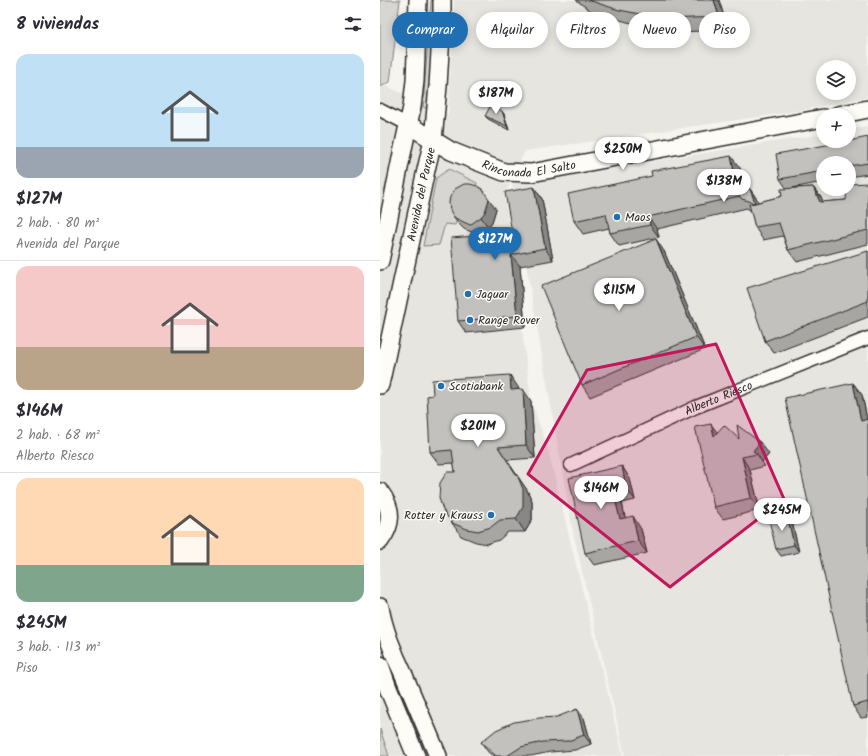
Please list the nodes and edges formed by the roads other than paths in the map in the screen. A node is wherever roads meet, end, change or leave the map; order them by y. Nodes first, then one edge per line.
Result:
1 (418, 0) edge
2 (442, 0) edge
3 (868, 109) edge
4 (380, 110) edge
5 (856, 111) edge
6 (816, 119) edge
7 (409, 125) junction
8 (433, 140) junction
9 (380, 261) edge
10 (868, 338) edge
11 (380, 385) edge
12 (571, 465) dead end
13 (380, 492) edge
14 (380, 541) edge
15 (380, 607) edge
16 (380, 665) edge
17 (416, 756) edge
18 (438, 756) edge

1 - 7 street
2 - 8 street, Avenida del Parque
3 - 5 street
4 - 7 street
6 - 8 street, Rinconada El Salto
7 - 8 street, Rinconada El Salto
7 - 9 street
8 - 11 street, Avenida del Parque
10 - 12 street, Alberto Riesco
13 - 14 street
15 - 18 street
16 - 17 street

